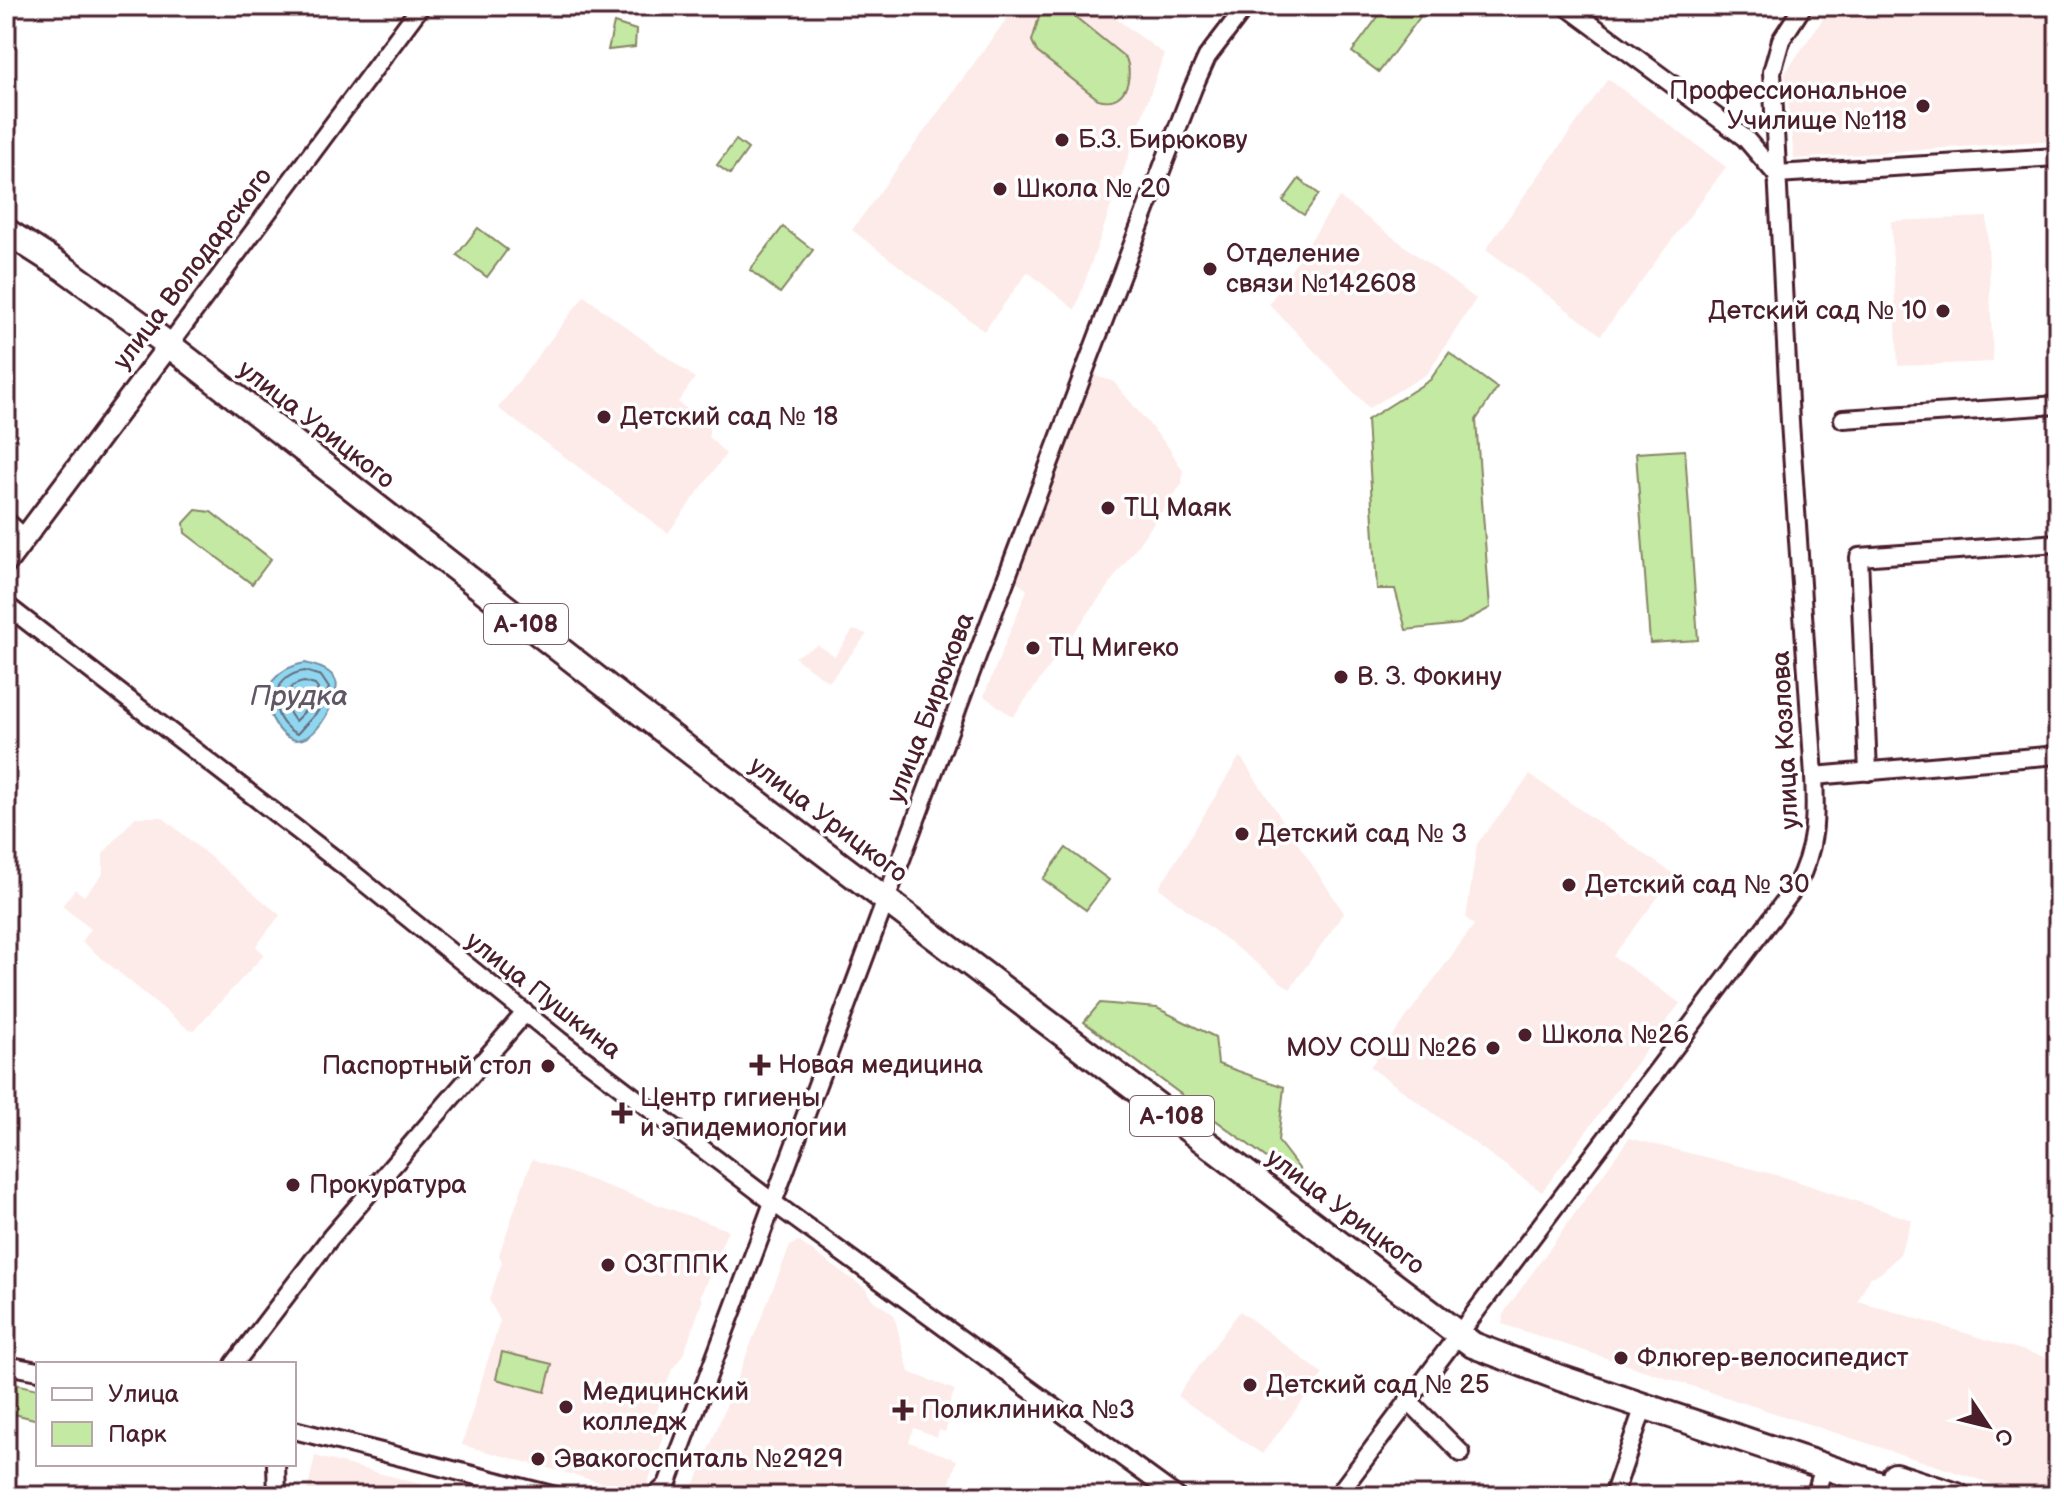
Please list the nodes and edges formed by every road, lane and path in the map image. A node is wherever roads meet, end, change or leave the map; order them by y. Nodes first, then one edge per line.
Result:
1 (421, 6) edge
2 (1246, 6) edge
3 (1566, 6) edge
4 (1803, 6) edge
5 (2058, 157) edge
6 (1776, 174) junction
7 (6, 231) edge
8 (169, 345) junction
9 (2058, 405) edge
10 (1843, 419) dead end
11 (6, 521) edge
12 (25, 538) junction
13 (2058, 543) edge
14 (6, 563) edge
15 (6, 605) edge
16 (2058, 755) edge
17 (1868, 772) junction
18 (1814, 776) junction
19 (885, 899) junction
20 (524, 1014) junction
21 (774, 1203) junction
22 (1460, 1332) junction
23 (236, 1362) edge
24 (6, 1365) edge
25 (36, 1371) edge
26 (1408, 1400) junction
27 (1644, 1406) junction
28 (296, 1431) edge
29 (1461, 1453) dead end
30 (276, 1466) edge
31 (1824, 1467) junction
32 (664, 1492) edge
33 (277, 1496) edge
34 (556, 1496) edge
35 (1176, 1496) edge
36 (1337, 1496) edge
37 (1613, 1496) edge
38 (1815, 1496) edge
39 (1913, 1496) edge
40 (1957, 1496) edge

1 - 8 street, улица Володарского
2 - 19 street, улица Бирюкова
3 - 6 street
4 - 6 street, улица Козлова
5 - 6 street
6 - 18 street, улица Козлова
7 - 8 highway, А-108
8 - 12 main road, улица Володарского
8 - 19 highway, улица Урицкого / А-108
9 - 10 street
11 - 12 street
12 - 14 main road, улица Володарского
13 - 17 street
15 - 20 street, улица Пушкина
16 - 17 street
17 - 18 street
18 - 22 street, улица Козлова
19 - 21 street, улица Бирюкова
19 - 22 highway, улица Урицкого / А-108
20 - 21 street, улица Пушкина
20 - 23 street
21 - 32 street, улица Бирюкова
21 - 35 street, улица Пушкина
22 - 26 street, улица Козлова
22 - 27 highway, улица Урицкого / А-108
22 - 40 highway, улица Урицкого / А-108
24 - 25 street
26 - 29 street
26 - 36 street, улица Козлова
27 - 31 highway, улица Урицкого / А-108
27 - 37 street
28 - 34 street
30 - 33 street
31 - 38 street
31 - 39 highway, улица Урицкого / А-108

